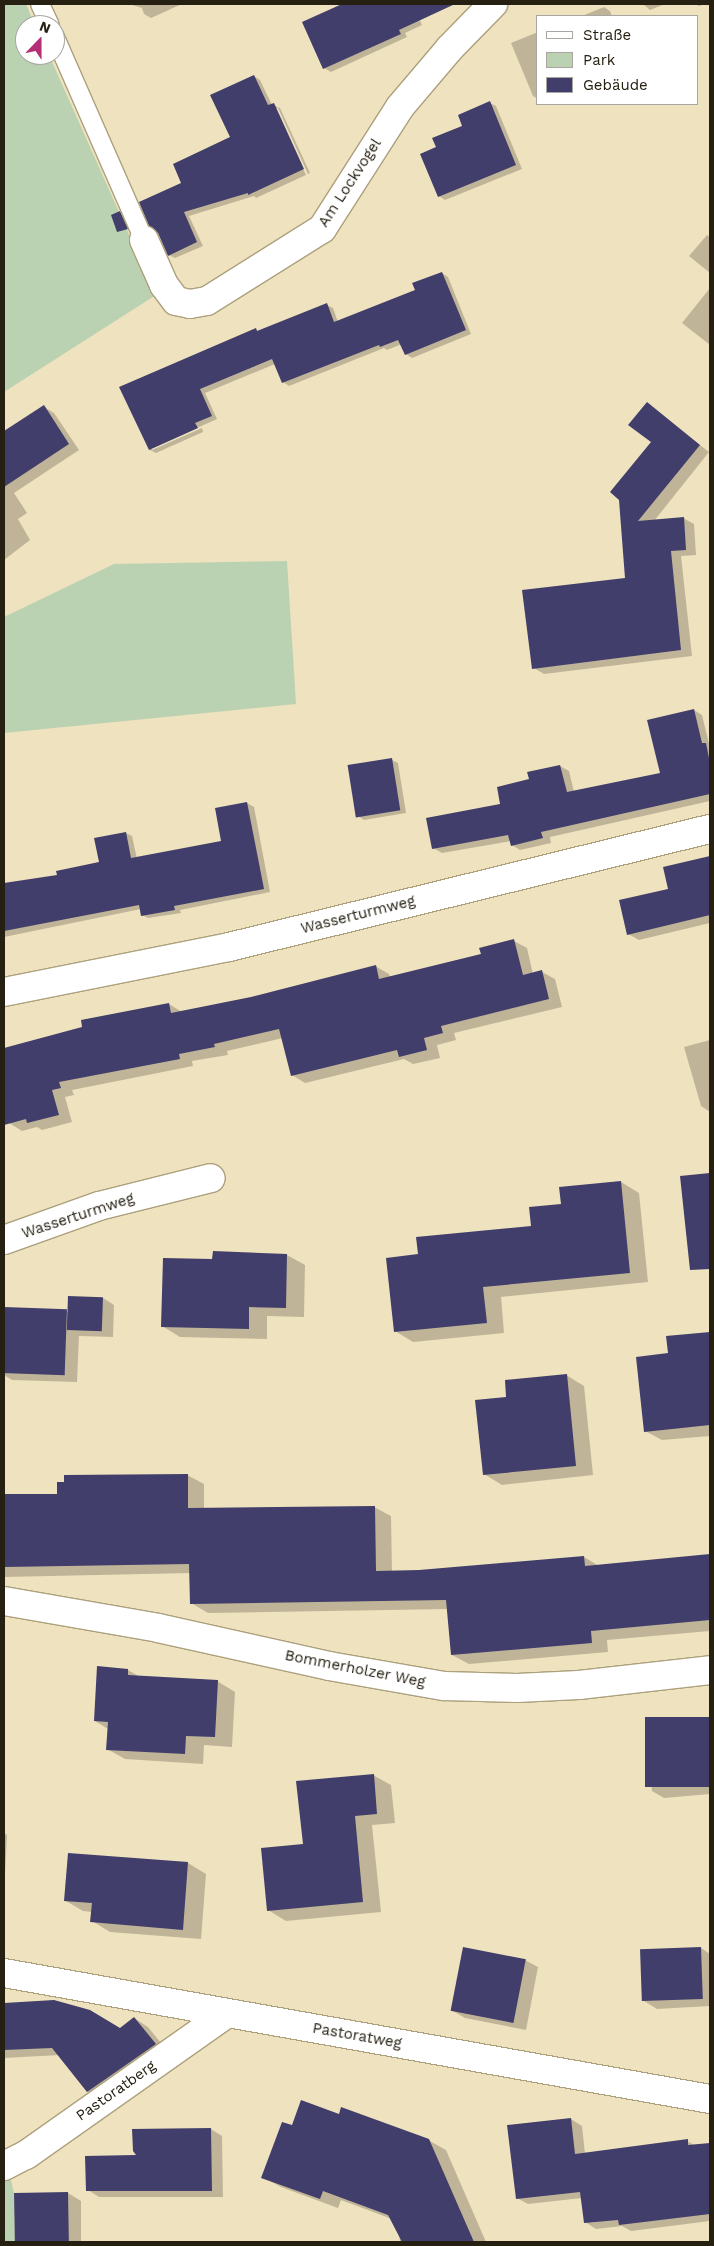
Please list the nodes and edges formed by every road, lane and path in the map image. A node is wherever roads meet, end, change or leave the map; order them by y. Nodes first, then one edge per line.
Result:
1 (493, 4) edge
2 (65, 61) edge
3 (144, 240) joint
4 (710, 829) edge
5 (4, 992) edge
6 (211, 1178) dead end
7 (4, 1240) edge
8 (4, 1601) edge
9 (710, 1670) edge
10 (4, 1973) edge
11 (227, 2014) junction
12 (710, 2099) edge
13 (4, 2166) edge

1 - 3 street, Am Lockvogel
2 - 3 lane
4 - 5 street, Wasserturmweg
6 - 7 street, Wasserturmweg
8 - 9 street, Bommerholzer Weg
10 - 11 street, Pastoratweg
11 - 12 street, Pastoratweg
11 - 13 street, Pastoratberg

